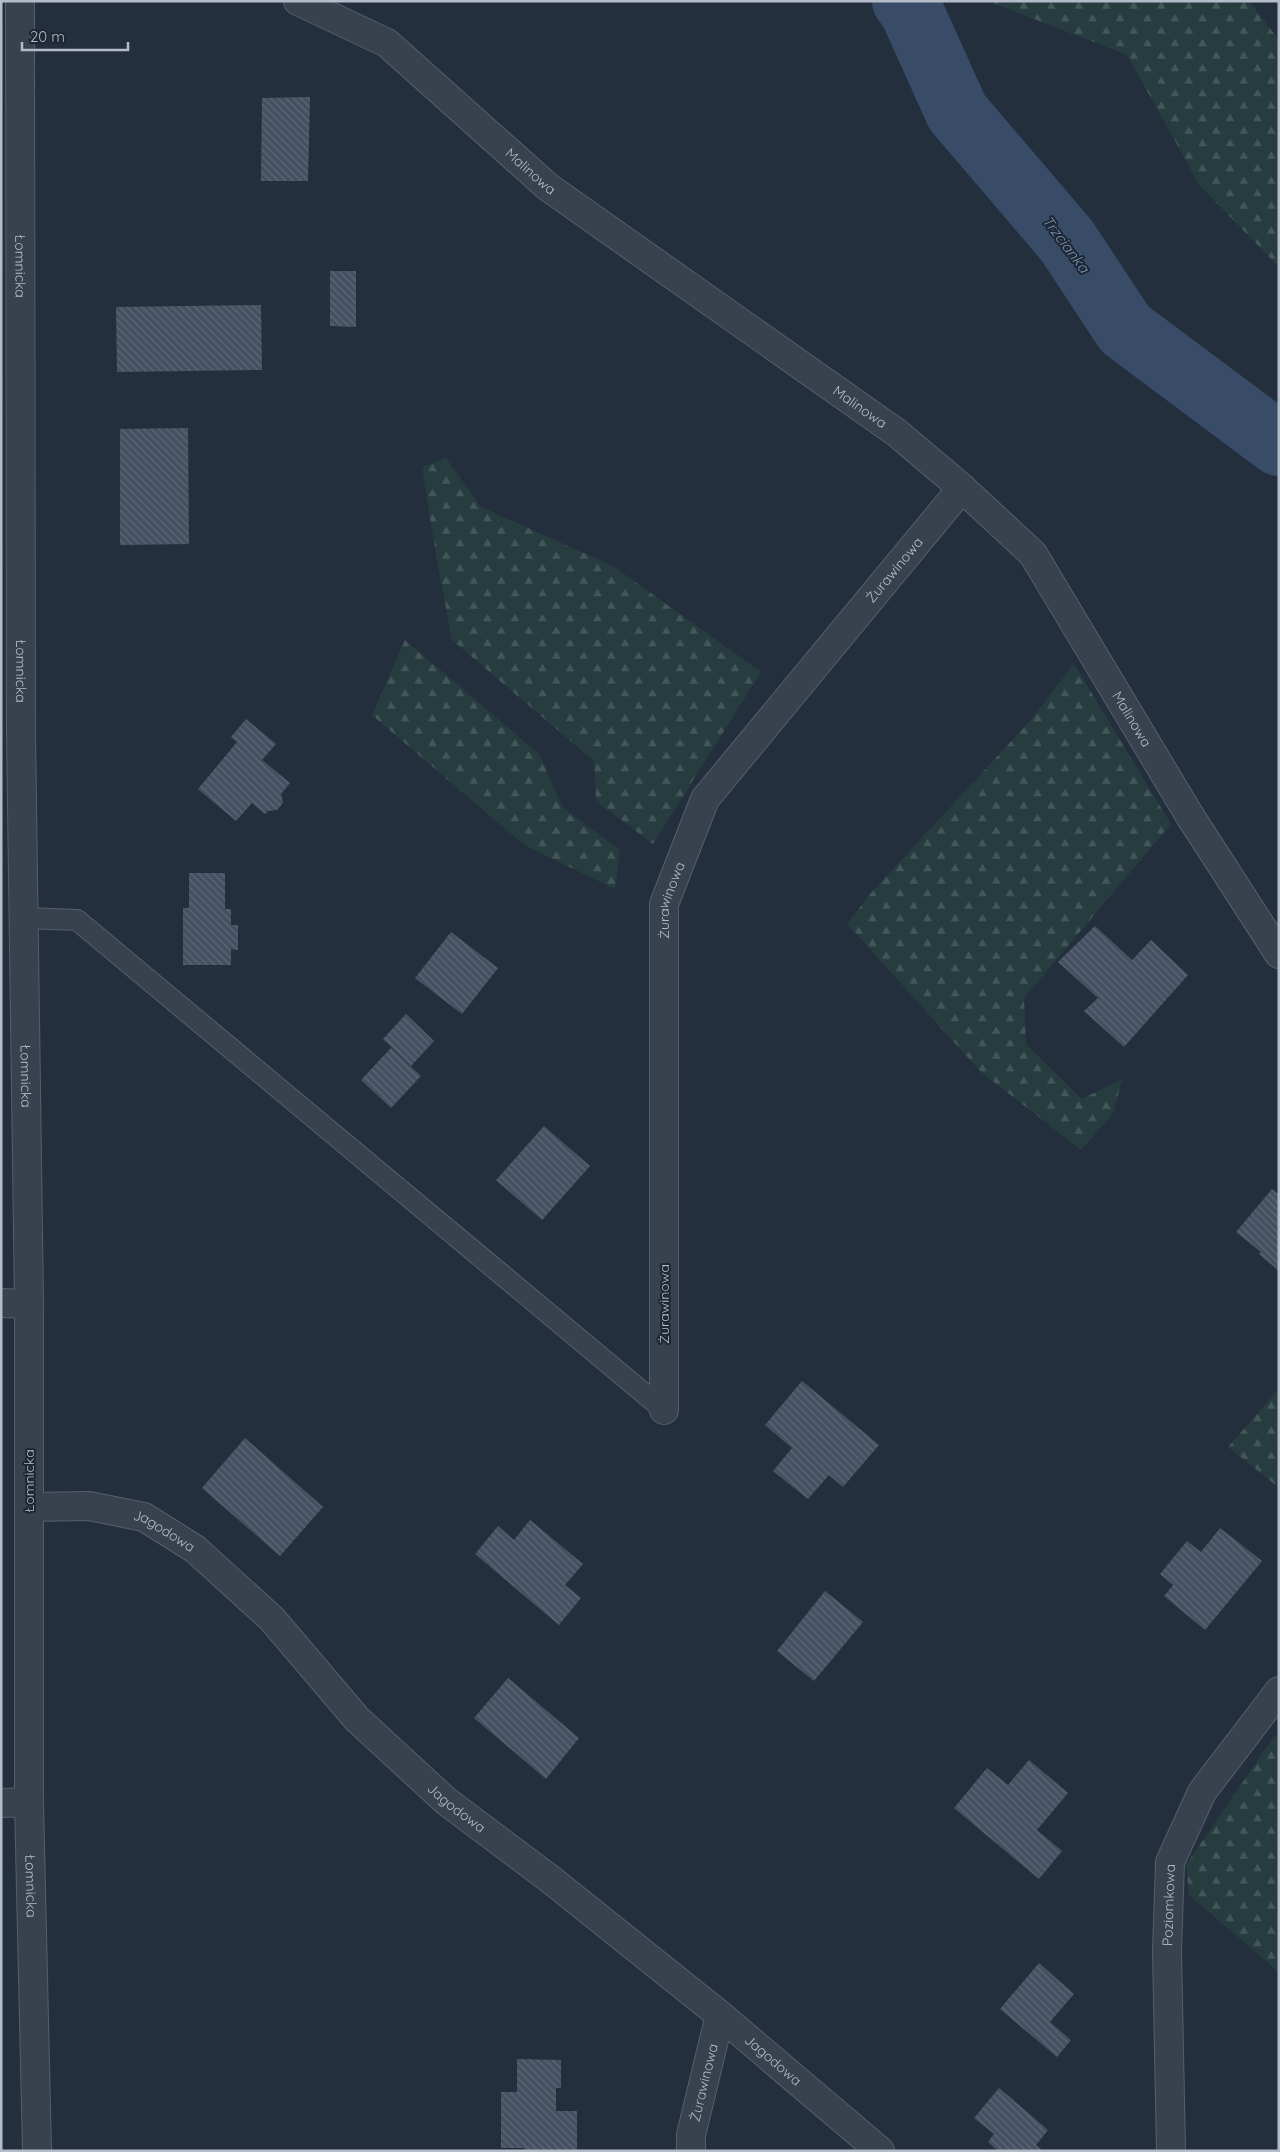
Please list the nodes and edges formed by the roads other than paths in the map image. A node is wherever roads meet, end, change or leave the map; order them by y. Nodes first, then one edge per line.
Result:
1 (20, 1) edge
2 (298, 1) edge
3 (962, 488) junction
4 (11, 732) edge
5 (25, 918) junction
6 (1279, 954) edge
7 (1, 1303) edge
8 (29, 1304) junction
9 (664, 1410) joint
10 (29, 1507) junction
11 (1279, 1691) edge
12 (29, 1802) junction
13 (1, 1803) edge
14 (720, 2015) junction
15 (37, 2151) edge
16 (691, 2151) edge
17 (880, 2151) edge
18 (1171, 2151) edge

1 - 4 street, Łomnicka
2 - 3 street, Malinowa
3 - 6 street, Malinowa
3 - 9 street, Żurawinowa
4 - 5 street, Łomnicka
5 - 8 street, Łomnicka
5 - 9 lane
7 - 8 street
8 - 10 street, Łomnicka
10 - 12 street, Łomnicka
10 - 14 street, Jagodowa
11 - 18 street, Poziomkowa
12 - 13 street
12 - 15 street, Łomnicka
14 - 16 street, Żurawinowa
14 - 17 street, Jagodowa

